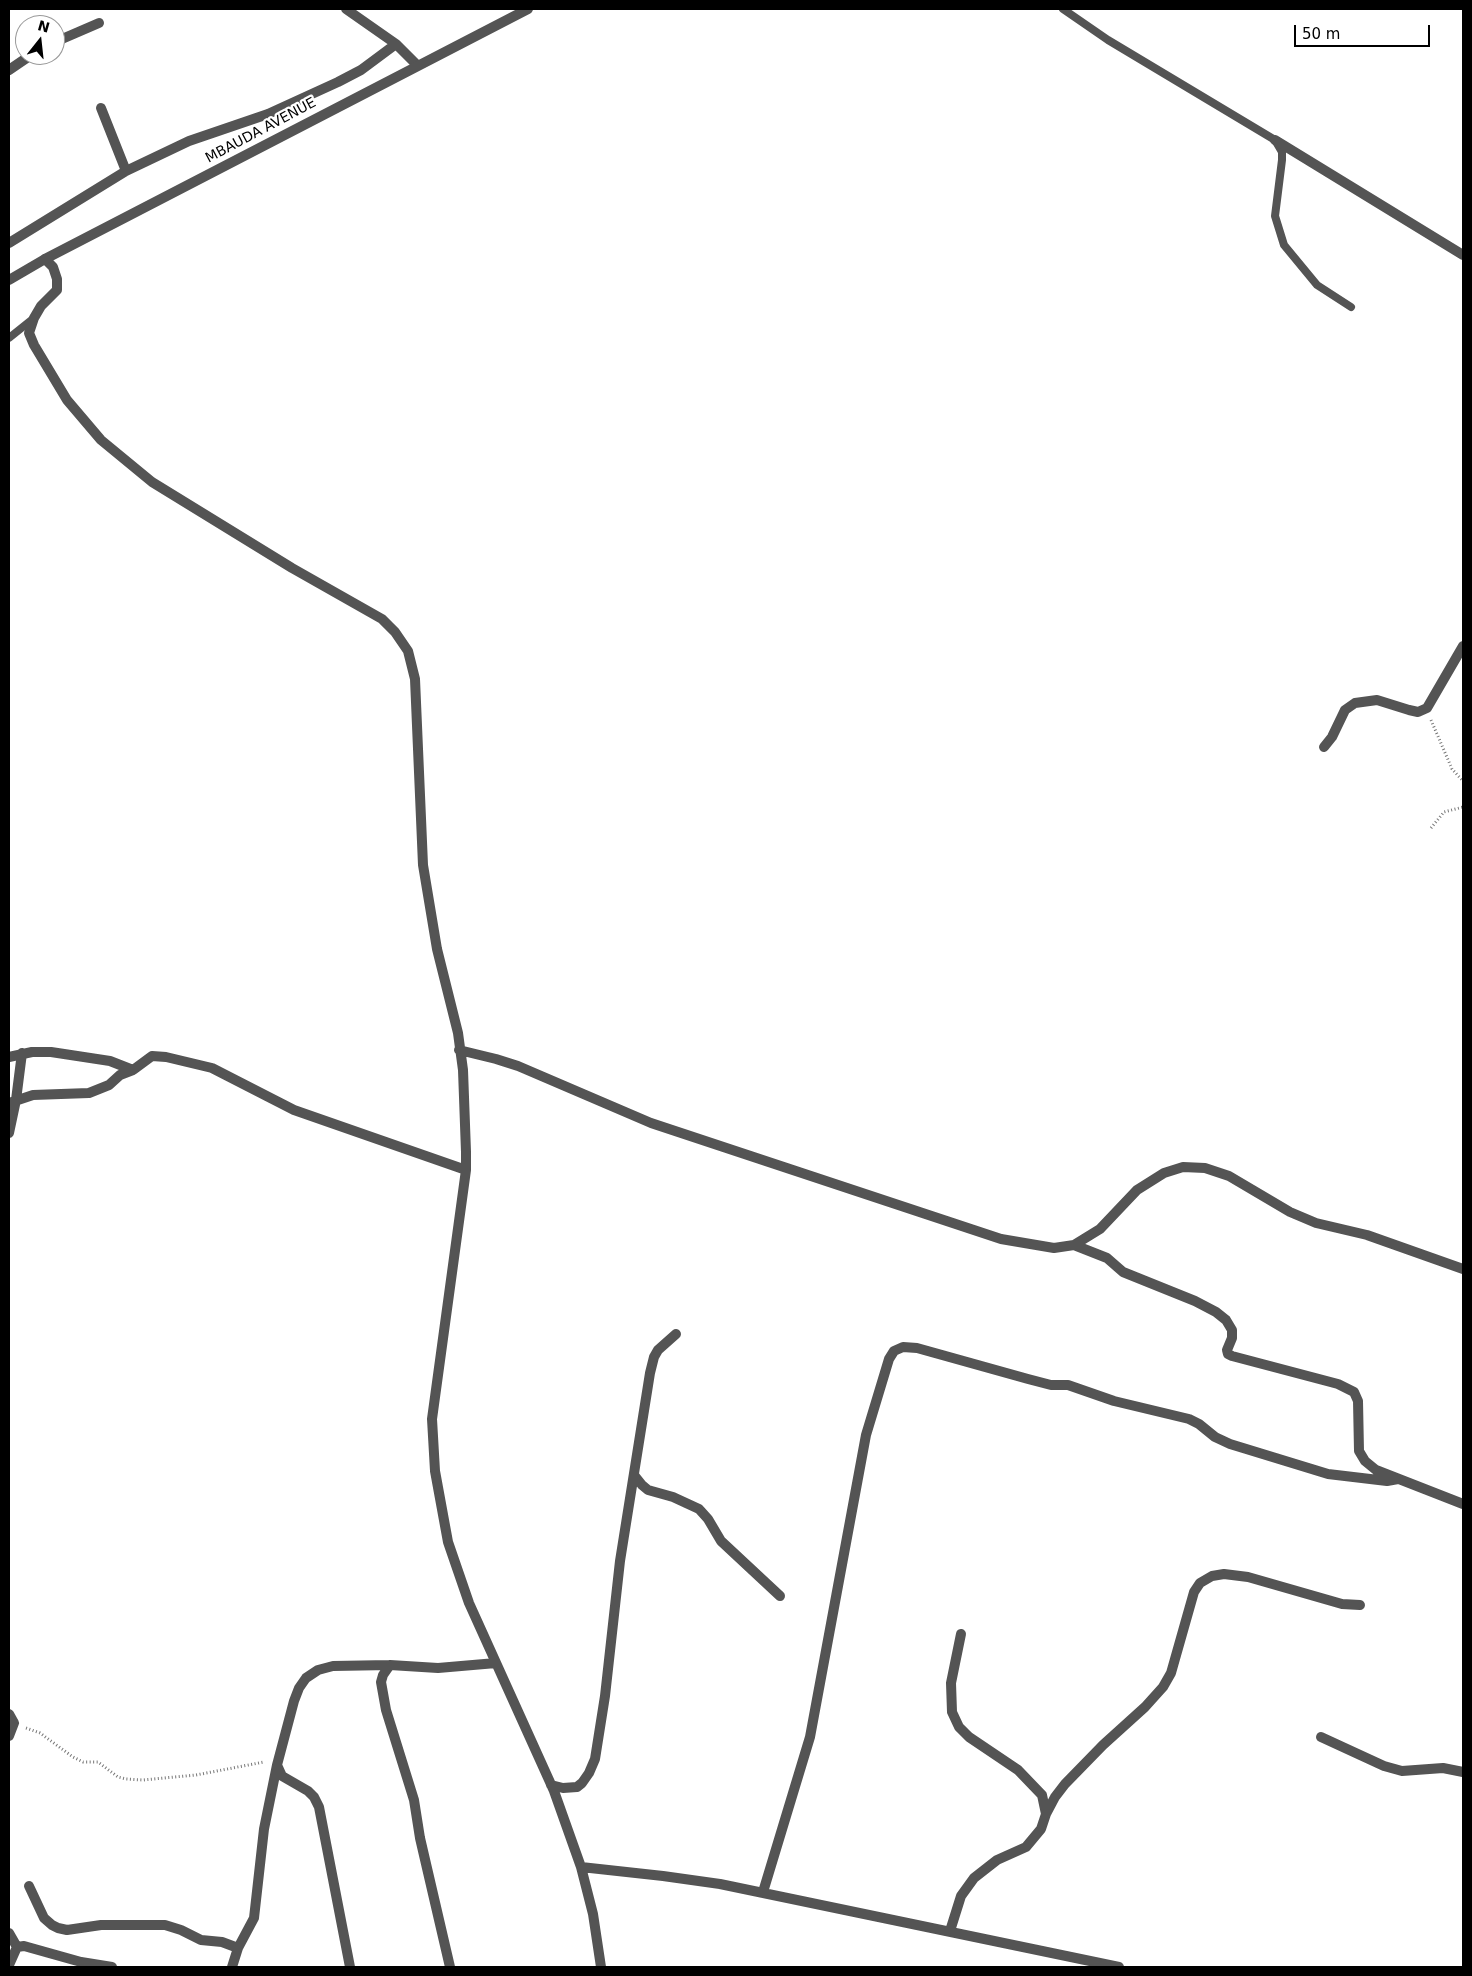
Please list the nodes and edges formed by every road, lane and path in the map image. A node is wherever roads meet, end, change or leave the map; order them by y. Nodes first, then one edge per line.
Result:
1 (346, 9) edge
2 (528, 9) edge
3 (1063, 9) edge
4 (99, 23) dead end
5 (65, 38) edge
6 (396, 44) junction
7 (417, 65) junction
8 (101, 108) dead end
9 (1275, 140) junction
10 (126, 171) junction
11 (9, 243) edge
12 (1463, 255) edge
13 (45, 259) junction
14 (9, 280) edge
15 (1351, 307) dead end
16 (34, 318) junction
17 (9, 338) edge
18 (1463, 646) edge
19 (1427, 708) junction
20 (1324, 748) dead end
21 (1463, 781) edge
22 (1463, 808) edge
23 (1431, 828) dead end
24 (459, 1050) junction
25 (22, 1053) junction
26 (9, 1056) edge
27 (133, 1070) junction
28 (12, 1102) edge
29 (9, 1132) edge
30 (466, 1170) junction
31 (1074, 1246) junction
32 (1463, 1269) edge
33 (676, 1334) dead end
34 (634, 1476) junction
35 (1398, 1479) junction
36 (1463, 1504) edge
37 (780, 1596) dead end
38 (1360, 1605) dead end
39 (961, 1634) dead end
40 (496, 1663) junction
41 (390, 1665) junction
42 (11, 1719) edge
43 (9, 1736) edge
44 (1321, 1737) dead end
45 (278, 1762) junction
46 (1463, 1772) edge
47 (551, 1785) junction
48 (1046, 1814) junction
49 (581, 1867) junction
50 (29, 1886) dead end
51 (762, 1892) junction
52 (950, 1931) junction
53 (9, 1933) edge
54 (17, 1946) junction
55 (238, 1948) junction
56 (9, 1965) edge
57 (1100, 1965) edge
58 (112, 1967) edge
59 (232, 1967) edge
60 (350, 1967) edge
61 (450, 1967) edge
62 (601, 1967) edge
63 (1119, 1967) edge

1 - 6 street
2 - 7 street, MBAUDA AVENUE
3 - 9 lane
4 - 5 street
6 - 7 street
6 - 10 street
7 - 13 street, MBAUDA AVENUE
8 - 10 street
9 - 12 street
9 - 15 lane
10 - 11 street
13 - 14 street, MBAUDA AVENUE
13 - 16 street
16 - 17 lane
16 - 24 street
18 - 19 street
19 - 20 street
19 - 21 path
22 - 23 path
24 - 30 street
24 - 31 street
25 - 26 street
25 - 27 street
25 - 28 street
27 - 28 street
27 - 30 street
28 - 29 street
30 - 40 street
31 - 32 street
31 - 35 street
33 - 34 street
34 - 37 street
34 - 47 street
35 - 36 street
35 - 51 street
38 - 48 street
39 - 48 street
40 - 41 street
40 - 47 street
41 - 45 street
41 - 61 street
42 - 43 street
42 - 45 path
44 - 46 street
45 - 55 street
45 - 60 street
47 - 49 street
48 - 52 street
49 - 51 street
49 - 62 street
50 - 55 street
51 - 52 street
52 - 57 street
53 - 54 street
54 - 56 street
54 - 58 street
55 - 59 street
57 - 63 street

